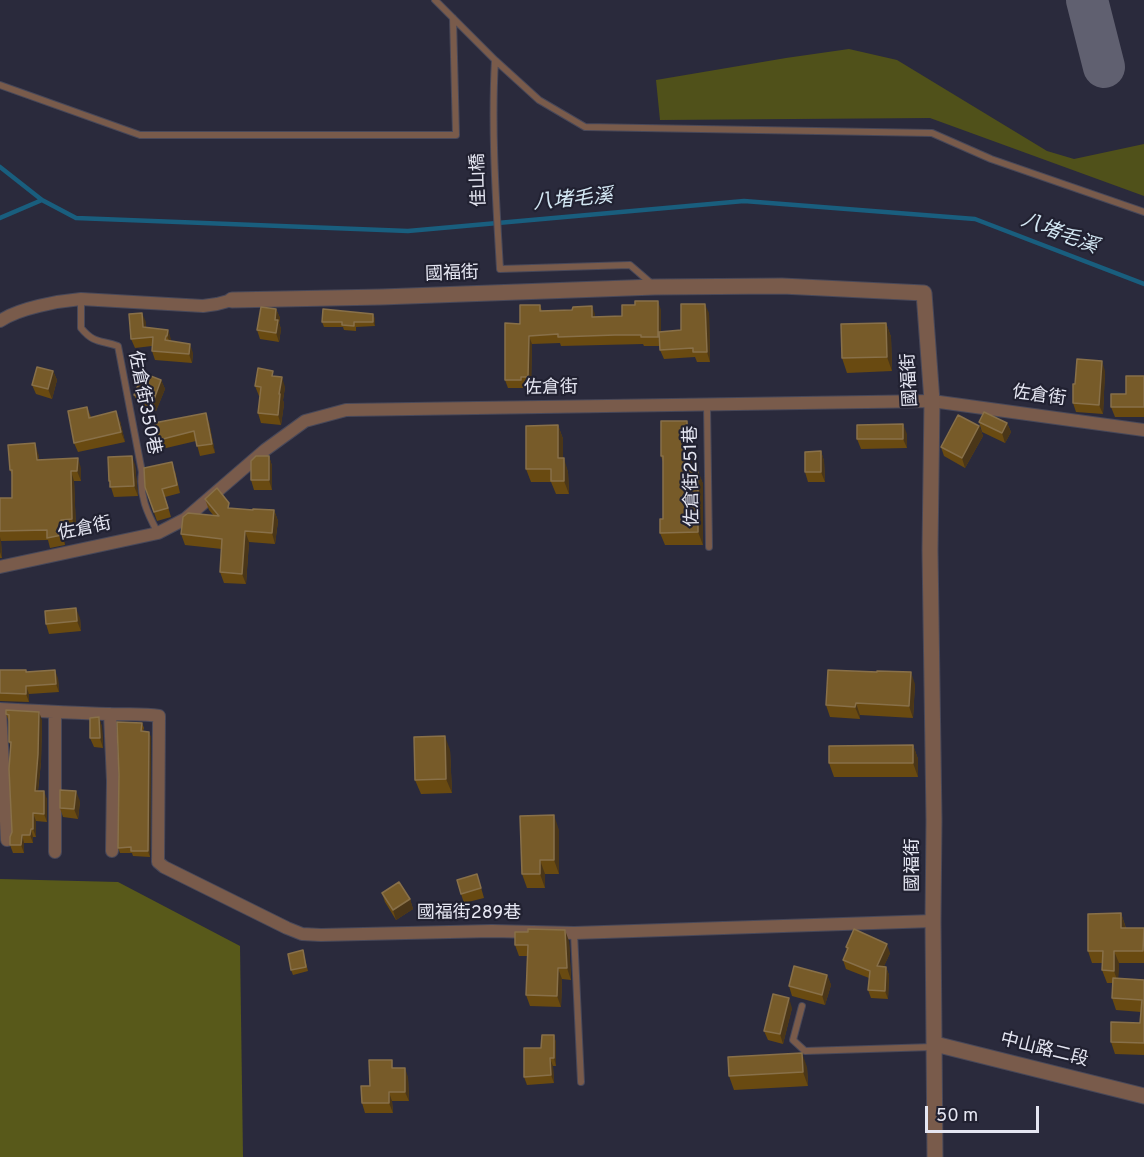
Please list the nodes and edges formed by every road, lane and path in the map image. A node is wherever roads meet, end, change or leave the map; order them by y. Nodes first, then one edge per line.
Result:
1 (435, 0) edge
2 (453, 18) junction
3 (495, 60) junction
4 (0, 85) edge
5 (1144, 212) edge
6 (655, 286) junction
7 (81, 298) junction
8 (232, 300) joint
9 (0, 321) edge
10 (932, 400) junction
11 (707, 405) junction
12 (1144, 430) edge
13 (158, 533) junction
14 (709, 547) dead end
15 (0, 567) edge
16 (0, 709) edge
17 (55, 712) junction
18 (110, 714) junction
19 (7, 840) edge
20 (112, 851) dead end
21 (55, 852) dead end
22 (933, 921) junction
23 (574, 933) junction
24 (802, 1006) dead end
25 (934, 1045) junction
26 (580, 1082) dead end
27 (1144, 1096) edge
28 (935, 1157) edge

1 - 2 lane
2 - 3 lane
2 - 4 lane
3 - 5 lane
3 - 6 lane, 佳山橋
6 - 8 street, 國福街
6 - 10 street, 國福街
7 - 8 street
7 - 9 street
7 - 13 lane, 佐倉街350巷
10 - 11 street, 佐倉街
10 - 12 street, 佐倉街
10 - 22 street, 國福街
11 - 13 street, 佐倉街
11 - 14 lane, 佐倉街251巷
13 - 15 street, 佐倉街
16 - 17 street
16 - 19 street
17 - 18 street
17 - 21 street
18 - 20 street
18 - 23 street, 國福街289巷
22 - 23 street, 國福街289巷
22 - 25 street, 國福街
23 - 26 lane
24 - 25 lane
25 - 27 street, 中山路二段
25 - 28 street, 國福街

